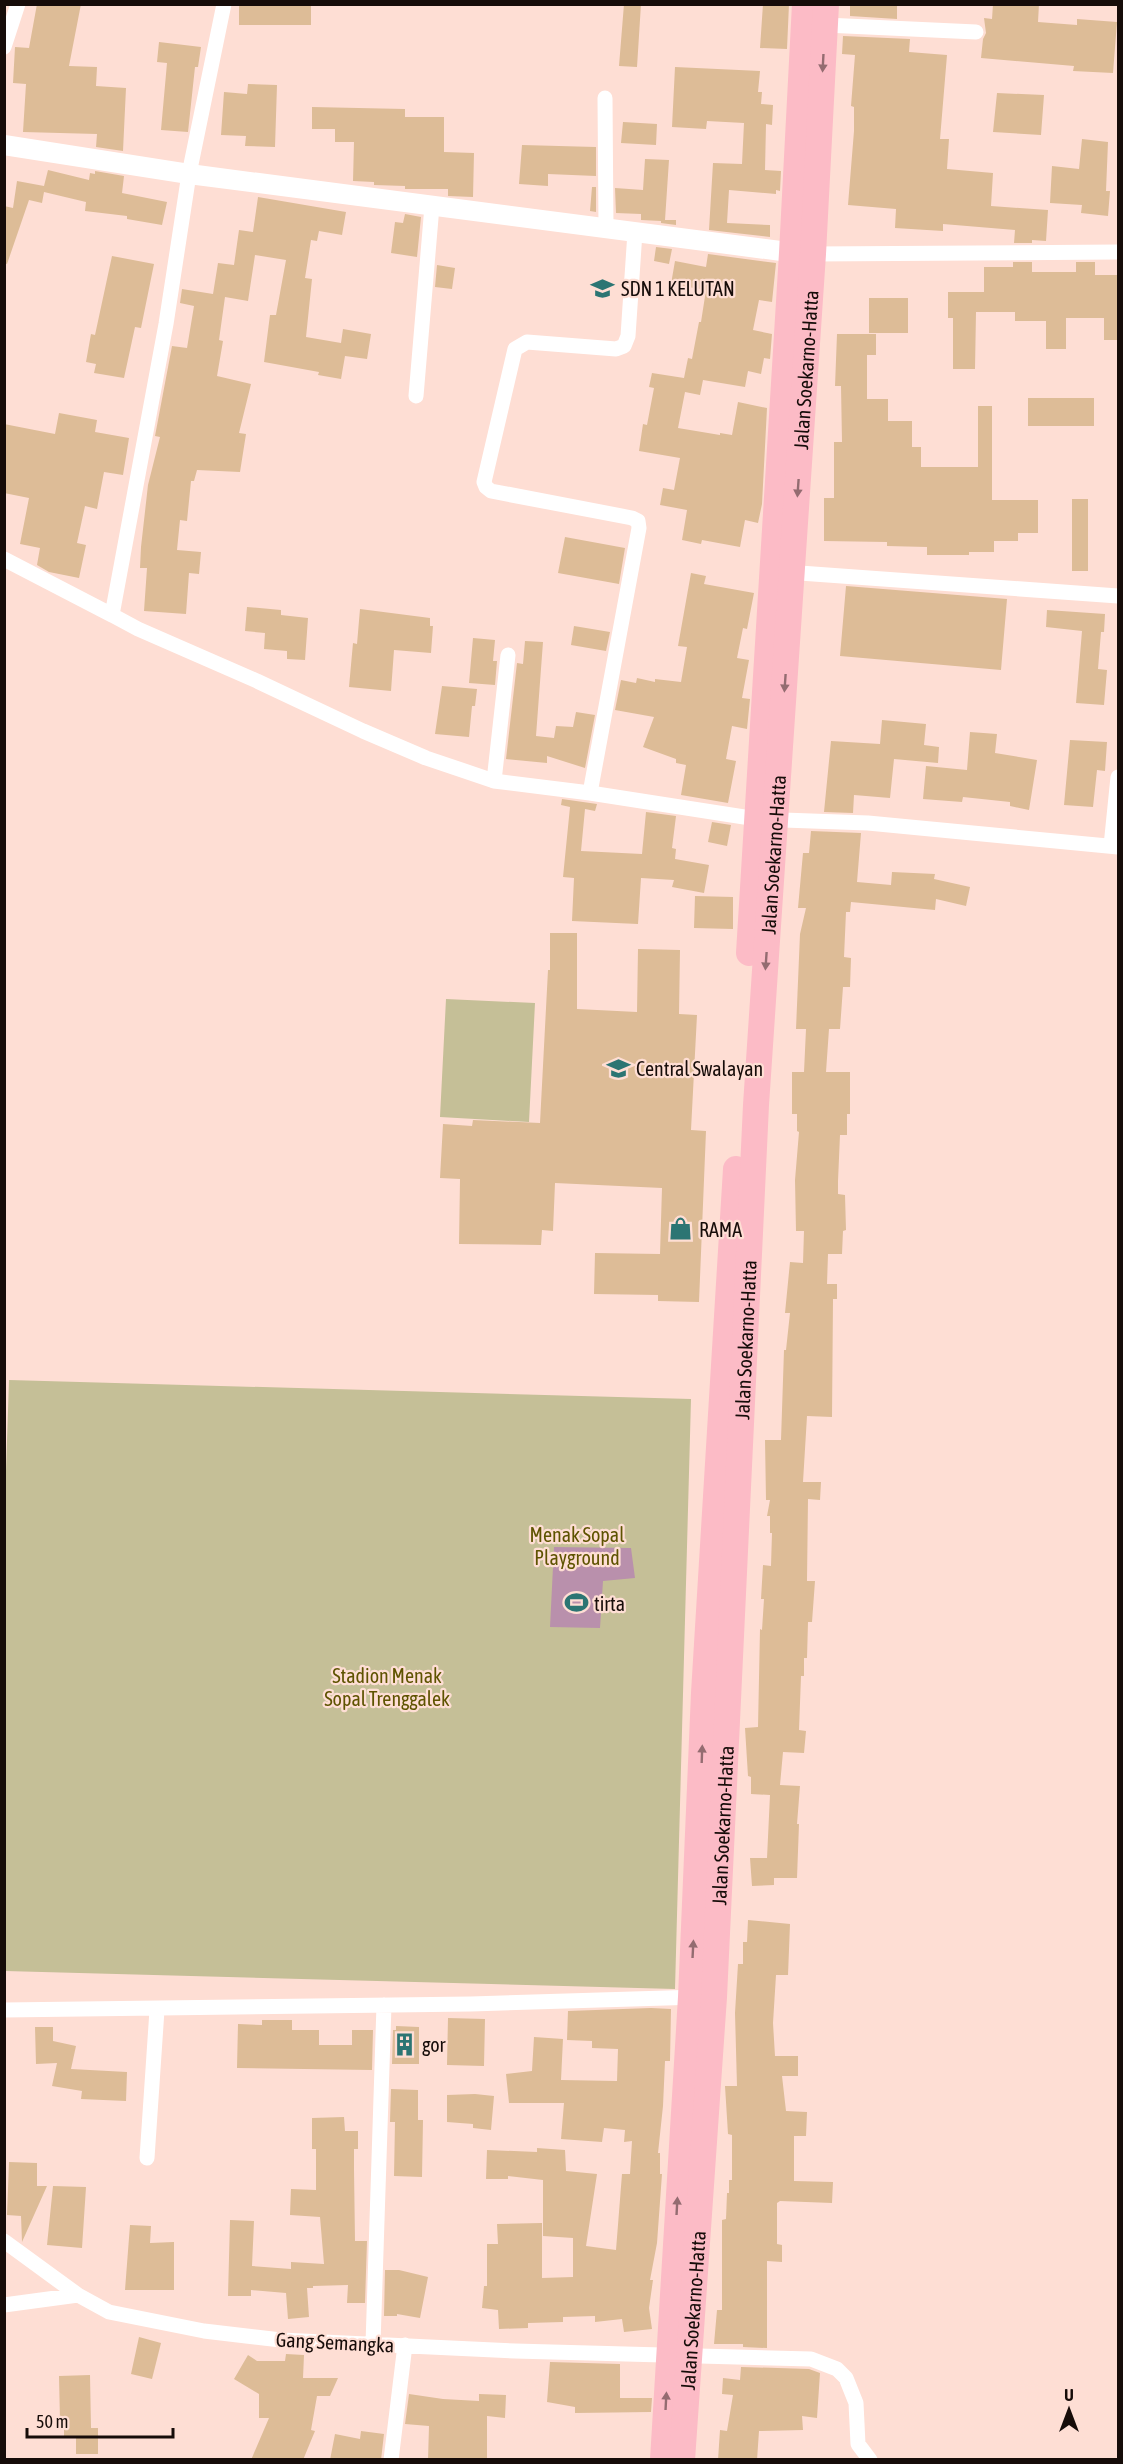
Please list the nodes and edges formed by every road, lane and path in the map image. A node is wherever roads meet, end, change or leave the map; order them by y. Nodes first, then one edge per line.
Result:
1 (18, 4) edge
2 (224, 4) edge
3 (804, 4) edge
4 (825, 15) edge
5 (976, 32) dead end
6 (4, 47) edge
7 (605, 98) dead end
8 (4, 145) edge
9 (189, 174) junction
10 (432, 206) junction
11 (606, 228) junction
12 (635, 232) junction
13 (1119, 252) edge
14 (802, 254) junction
15 (416, 396) dead end
16 (4, 559) edge
17 (782, 572) junction
18 (1119, 596) edge
19 (112, 615) junction
20 (508, 655) dead end
21 (1119, 777) edge
22 (494, 782) junction
23 (590, 793) junction
24 (766, 819) junction
25 (1115, 846) edge
26 (702, 1997) junction
27 (384, 2005) junction
28 (4, 2010) edge
29 (157, 2010) junction
30 (147, 2158) dead end
31 (4, 2241) edge
32 (78, 2295) junction
33 (4, 2305) edge
34 (373, 2344) junction
35 (405, 2345) junction
36 (679, 2354) junction
37 (391, 2460) edge
38 (663, 2460) edge
39 (682, 2460) edge
40 (870, 2460) edge

1 - 6 street
2 - 9 street
3 - 14 highway, Jalan Soekarno-Hatta
4 - 5 street
4 -> 14 highway, Jalan Soekarno-Hatta
7 - 11 street
8 - 9 street
9 - 10 street
9 - 19 street
10 - 11 street
10 - 15 street
11 - 12 street
12 - 14 street
12 - 23 street
13 - 14 street
14 - 17 highway, Jalan Soekarno-Hatta
16 - 19 street
17 - 18 street
17 - 24 highway, Jalan Soekarno-Hatta
19 - 22 street
20 - 22 street
21 - 25 street
22 - 23 street
23 - 24 street
24 - 25 street
24 - 26 highway, Jalan Soekarno-Hatta
26 - 27 street
26 - 36 highway, Jalan Soekarno-Hatta
27 - 29 street
27 - 34 street
28 - 29 street
29 - 30 street
31 - 32 street, Gang Semangka
32 - 33 street
32 - 34 street, Gang Semangka
34 - 35 street, Gang Semangka
35 - 36 street, Gang Semangka
35 - 37 street
38 -> 36 highway, Jalan Soekarno-Hatta
36 - 39 highway, Jalan Soekarno-Hatta
36 - 40 street, Gang Semangka

